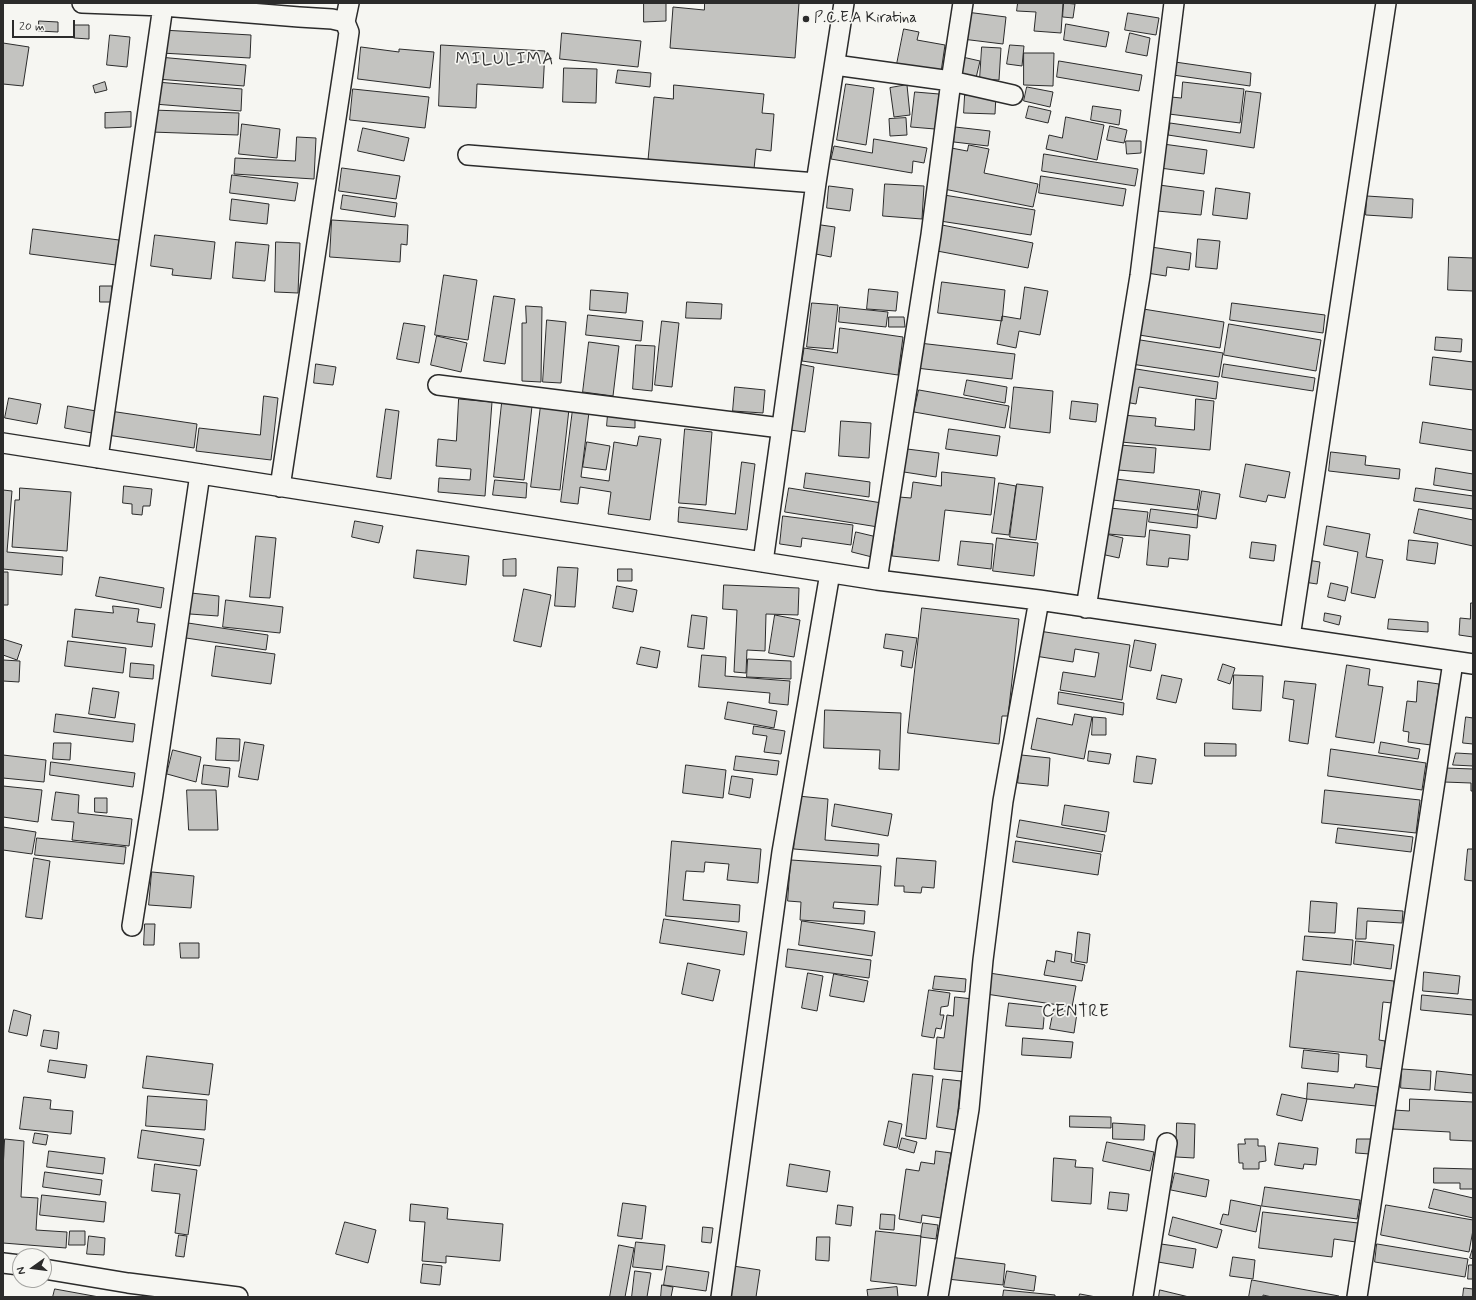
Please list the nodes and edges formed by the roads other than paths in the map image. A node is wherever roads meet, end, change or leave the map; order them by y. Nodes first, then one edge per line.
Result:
1 (82, 3) edge
2 (349, 3) edge
3 (844, 3) edge
4 (963, 3) edge
5 (1174, 3) edge
6 (1386, 3) edge
7 (163, 6) junction
8 (345, 22) junction
9 (835, 65) junction
10 (951, 81) junction
11 (1013, 95) dead end
12 (468, 155) dead end
13 (816, 183) junction
14 (438, 385) dead end
15 (781, 428) junction
16 (3, 443) edge
17 (98, 458) junction
18 (200, 474) junction
19 (280, 486) junction
20 (763, 562) junction
21 (830, 572) junction
22 (877, 580) junction
23 (1039, 600) junction
24 (1086, 608) junction
25 (1290, 637) junction
26 (1453, 662) junction
27 (1473, 664) edge
28 (132, 926) dead end
29 (1167, 1143) dead end
30 (52, 1271) edge
31 (127, 1290) edge
32 (238, 1297) edge
33 (721, 1297) edge
34 (938, 1297) edge
35 (1143, 1297) edge
36 (1357, 1297) edge

1 - 7 street
2 - 8 street
3 - 9 street
4 - 10 street
5 - 24 street
6 - 25 street
7 - 8 street
7 - 17 street
8 - 19 street
9 - 10 street
9 - 13 street
10 - 11 street
10 - 22 street
12 - 13 street
13 - 15 street
14 - 15 street
15 - 20 street
16 - 17 street
17 - 18 street
18 - 19 street
18 - 28 street
19 - 20 street
20 - 21 street
21 - 22 street
21 - 33 street
22 - 23 street
23 - 24 street
23 - 34 street
24 - 25 street
25 - 26 street
26 - 27 street
26 - 36 street
29 - 35 street
30 - 31 street
31 - 32 street

